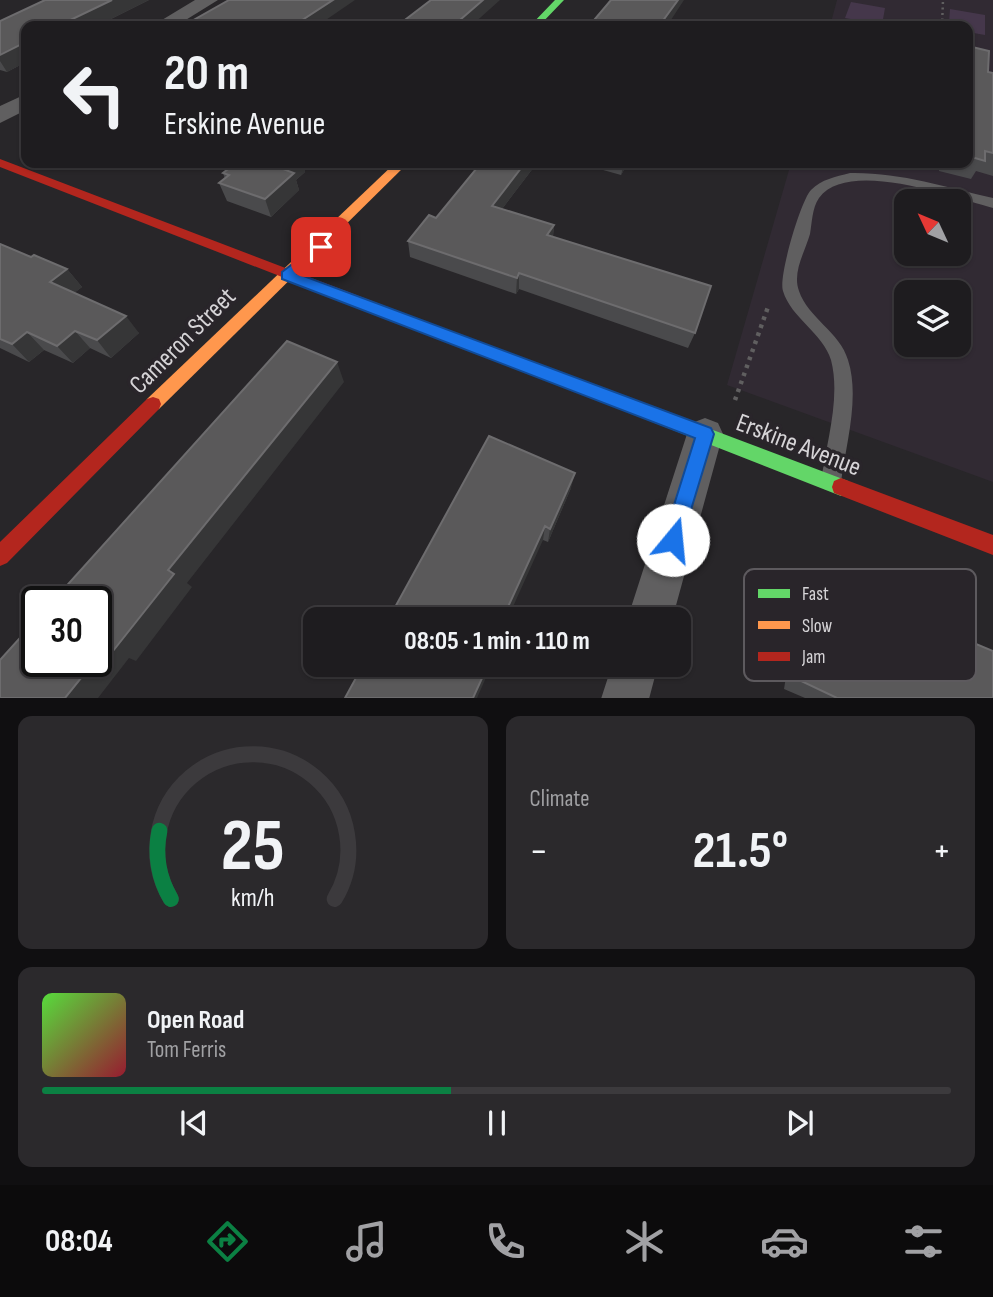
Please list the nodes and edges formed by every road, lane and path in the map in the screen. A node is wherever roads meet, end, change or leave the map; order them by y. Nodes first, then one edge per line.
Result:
1 (209, 0) edge
2 (560, 0) edge
3 (943, 0) edge
4 (171, 21) edge
5 (539, 21) edge
6 (942, 21) edge
7 (21, 104) edge
8 (0, 116) edge
9 (0, 163) edge
10 (397, 168) edge
11 (993, 203) edge
12 (287, 276) junction
13 (705, 434) junction
14 (831, 482) junction
15 (993, 545) edge
16 (0, 556) edge
17 (653, 607) edge
18 (631, 677) edge
19 (625, 698) edge

1 - 4 street
2 - 5 street
3 - 6 path
7 - 8 street
9 - 12 street, Erskine Avenue
10 - 12 street, Cameron Street
11 - 14 lane
12 - 13 street, Erskine Avenue
12 - 16 street, Cameron Street
13 - 14 street, Erskine Avenue
13 - 17 street
14 - 15 street, Erskine Avenue
18 - 19 street

